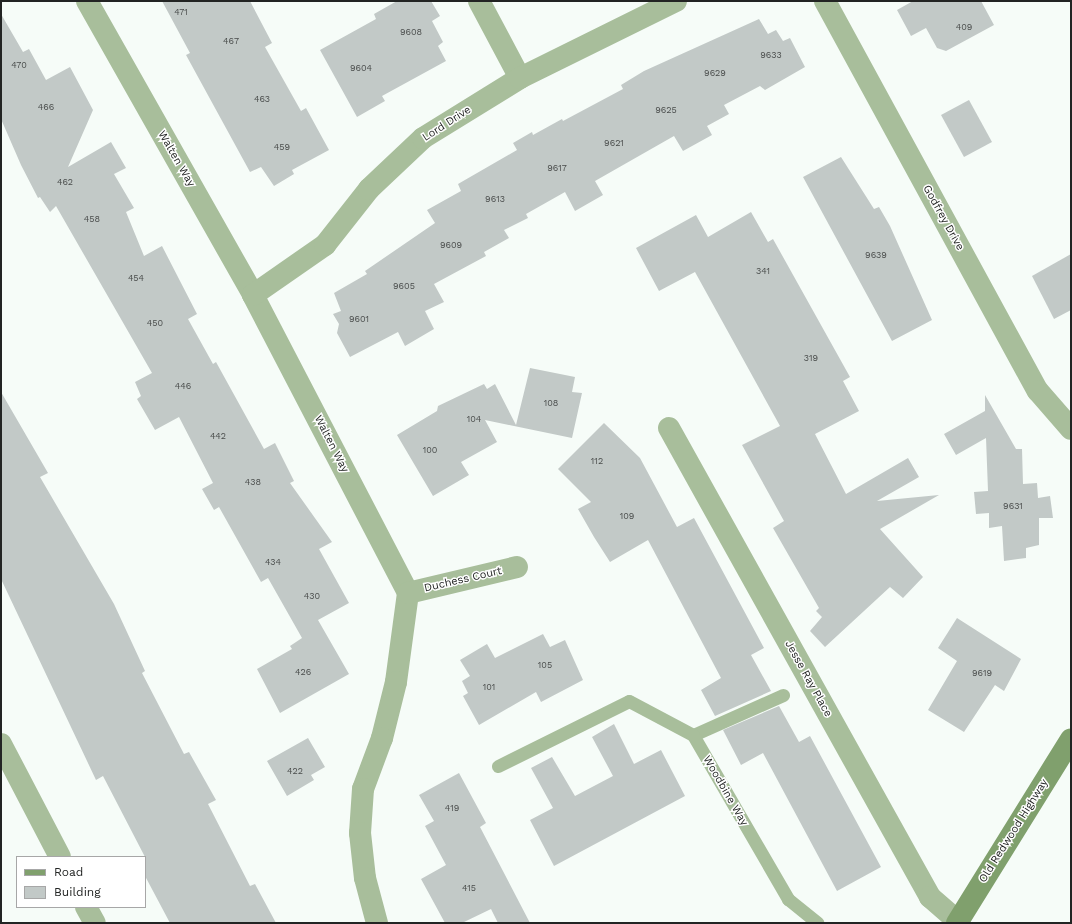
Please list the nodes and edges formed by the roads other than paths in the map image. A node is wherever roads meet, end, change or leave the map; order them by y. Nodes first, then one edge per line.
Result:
1 (87, 1) edge
2 (479, 1) edge
3 (676, 1) edge
4 (825, 1) edge
5 (520, 78) junction
6 (253, 295) junction
7 (669, 428) dead end
8 (1071, 428) edge
9 (517, 567) dead end
10 (408, 593) junction
11 (783, 695) dead end
12 (693, 735) junction
13 (1071, 739) edge
14 (1, 744) edge
15 (498, 766) dead end
16 (59, 856) edge
17 (87, 908) edge
18 (957, 922) edge
19 (95, 923) edge
20 (377, 923) edge
21 (818, 923) edge

1 - 6 street, Walten Way
2 - 5 street
3 - 5 street, Lord Drive
4 - 8 street, Godfrey Drive
5 - 6 street, Lord Drive
6 - 10 street, Walten Way
7 - 18 street, Jesse Ray Place
9 - 10 street, Duchess Court
10 - 20 street
11 - 12 lane
12 - 15 lane
12 - 21 lane, Woodbine Way
13 - 18 main road, Old Redwood Highway
14 - 16 street
17 - 19 street

